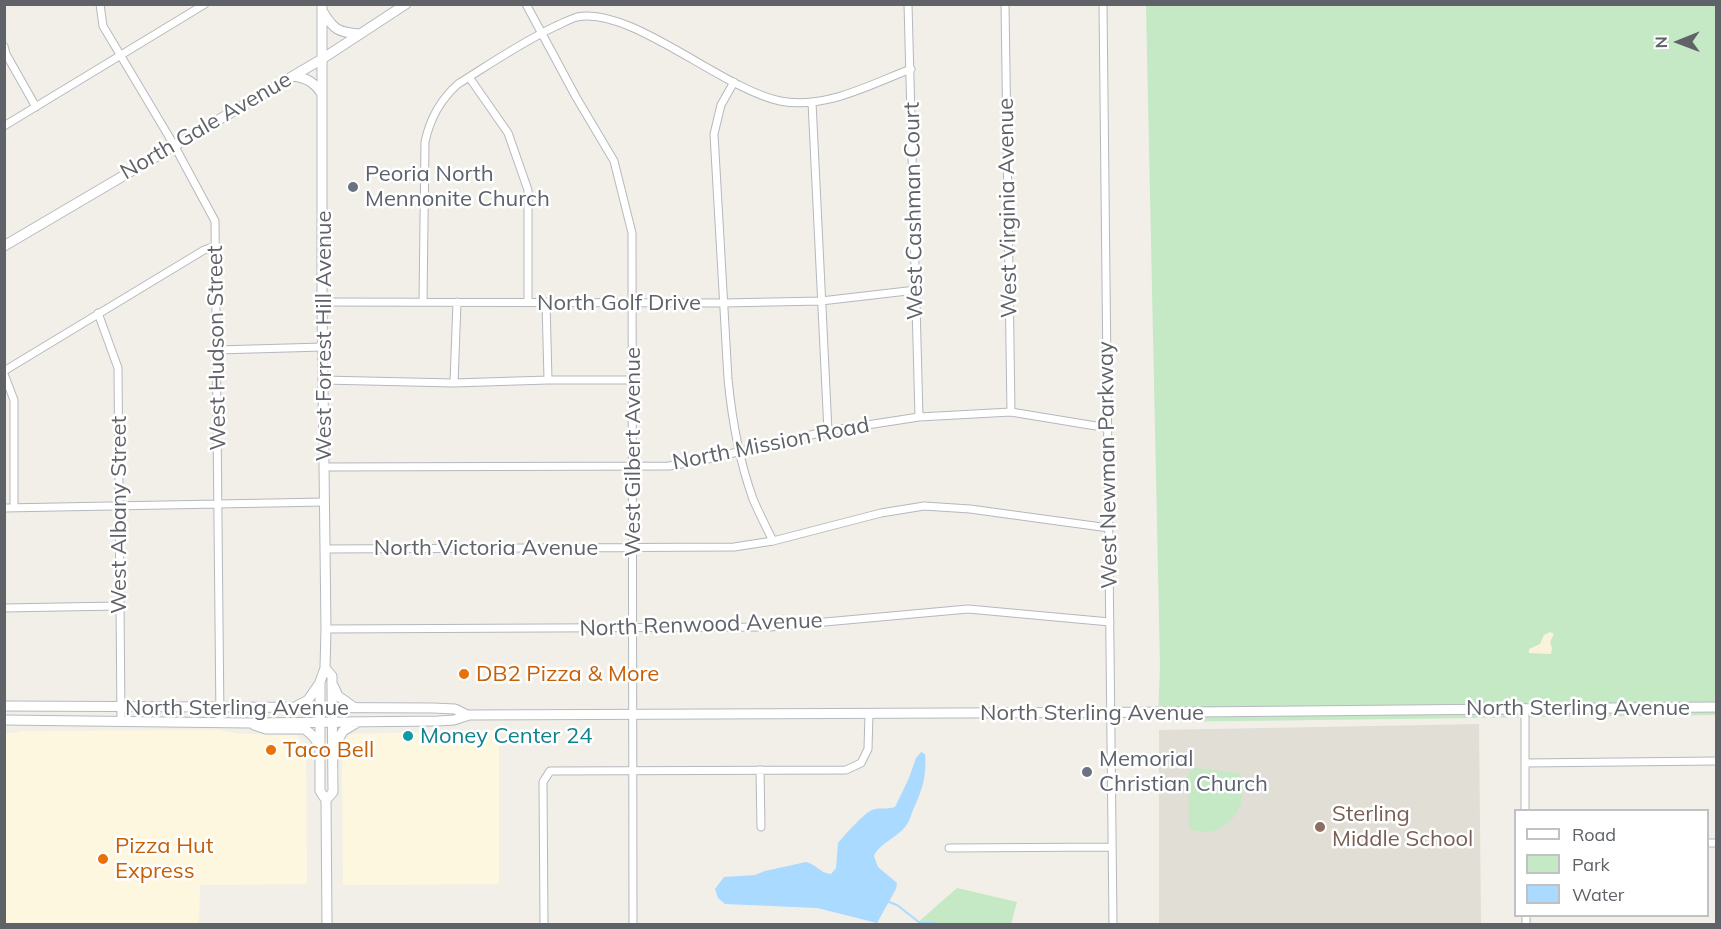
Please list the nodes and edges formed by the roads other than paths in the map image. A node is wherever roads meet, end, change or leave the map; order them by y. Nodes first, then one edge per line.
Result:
1 (100, 4) edge
2 (406, 4) edge
3 (526, 4) edge
4 (908, 4) edge
5 (1005, 4) edge
6 (1103, 4) edge
7 (205, 5) edge
8 (322, 7) edge
9 (542, 32) junction
10 (359, 34) junction
11 (4, 46) edge
12 (120, 56) junction
13 (322, 59) junction
14 (911, 69) junction
15 (292, 76) junction
16 (469, 77) junction
17 (734, 82) junction
18 (322, 95) junction
19 (812, 102) junction
20 (36, 107) junction
21 (4, 126) edge
22 (174, 145) junction
23 (4, 246) edge
24 (216, 246) junction
25 (916, 290) junction
26 (423, 301) junction
27 (821, 301) junction
28 (322, 302) junction
29 (457, 302) junction
30 (546, 302) junction
31 (632, 302) junction
32 (528, 303) junction
33 (724, 303) junction
34 (98, 313) junction
35 (323, 347) junction
36 (217, 350) junction
37 (4, 372) edge
38 (323, 380) junction
39 (548, 380) junction
40 (633, 380) junction
41 (454, 383) junction
42 (1011, 412) junction
43 (919, 417) junction
44 (1108, 428) junction
45 (828, 432) junction
46 (739, 452) junction
47 (633, 466) junction
48 (324, 468) junction
49 (325, 502) junction
50 (218, 504) junction
51 (118, 506) junction
52 (14, 507) junction
53 (4, 508) edge
54 (1109, 528) junction
55 (773, 541) junction
56 (632, 547) junction
57 (325, 549) junction
58 (119, 606) junction
59 (4, 608) edge
60 (1110, 622) junction
61 (633, 628) junction
62 (326, 629) junction
63 (325, 668) junction
64 (320, 682) junction
65 (332, 685) junction
66 (4, 706) edge
67 (120, 707) junction
68 (1716, 707) edge
69 (220, 708) junction
70 (1525, 708) junction
71 (291, 709) junction
72 (319, 709) junction
73 (332, 709) junction
74 (356, 709) junction
75 (869, 713) junction
76 (1112, 713) junction
77 (633, 714) junction
78 (467, 715) junction
79 (4, 720) edge
80 (121, 720) junction
81 (220, 721) junction
82 (319, 722) junction
83 (333, 722) junction
84 (358, 722) junction
85 (249, 723) junction
86 (319, 746) junction
87 (333, 751) junction
88 (1716, 761) edge
89 (1525, 763) junction
90 (760, 770) junction
91 (633, 771) junction
92 (326, 800) junction
93 (1525, 809) edge
94 (760, 827) dead end
95 (1111, 847) junction
96 (949, 848) dead end
97 (327, 924) edge
98 (544, 924) edge
99 (633, 924) edge
100 (1113, 924) edge

1 - 12 street, West Hudson Street
2 - 10 main road, North Gale Avenue
3 - 9 street, West Gilbert Avenue
4 - 14 street, West Cashman Court
5 - 42 street, West Virginia Avenue
6 - 44 street, West Newman Parkway
7 - 12 street
8 - 10 main road
8 - 13 main road, West Forrest Hill Avenue
9 - 16 street
9 - 17 street
9 - 31 street, West Gilbert Avenue
10 - 13 main road, North Gale Avenue
11 - 20 street
12 - 20 street
12 - 22 street, West Hudson Street
13 - 15 main road, North Gale Avenue
13 - 18 main road, West Forrest Hill Avenue
14 - 19 street
14 - 25 street, West Cashman Court
15 - 18 main road
15 - 22 main road, North Gale Avenue
16 - 26 street
16 - 32 street
17 - 19 street
17 - 33 street
18 - 28 main road, West Forrest Hill Avenue
19 - 27 street
20 - 21 street
22 - 23 main road, North Gale Avenue
22 - 24 street, West Hudson Street
24 - 34 street
24 - 36 street, West Hudson Street
25 - 27 street, North Golf Drive
25 - 43 street, West Cashman Court
26 - 28 street, North Golf Drive
26 - 29 street, North Golf Drive
27 - 33 street, North Golf Drive
27 - 45 street
28 - 35 main road, West Forrest Hill Avenue
29 - 32 street, North Golf Drive
29 - 41 street
30 - 31 street, North Golf Drive
30 - 32 street, North Golf Drive
30 - 39 street
31 - 33 street, North Golf Drive
31 - 40 street, West Gilbert Avenue
33 - 46 street
34 - 37 street
34 - 51 street, West Albany Street
35 - 36 street
35 - 38 main road, West Forrest Hill Avenue
36 - 50 street, West Hudson Street
37 - 52 street
38 - 41 street
38 - 48 main road, West Forrest Hill Avenue
39 - 40 street
39 - 41 street
40 - 47 street, West Gilbert Avenue
42 - 43 street, North Mission Road
42 - 44 street, North Mission Road
43 - 45 street, North Mission Road
44 - 54 street, West Newman Parkway
45 - 46 street, North Mission Road
46 - 47 street, North Mission Road
46 - 55 street
47 - 48 street, North Mission Road
47 - 56 street, West Gilbert Avenue
48 - 49 main road, West Forrest Hill Avenue
49 - 50 street
49 - 57 main road, West Forrest Hill Avenue
50 - 51 street
50 - 69 street, West Hudson Street
51 - 52 street
51 - 58 street, West Albany Street
52 - 53 street
54 - 55 street, North Victoria Avenue
54 - 60 street, West Newman Parkway
55 - 56 street, North Victoria Avenue
56 - 57 street, North Victoria Avenue
56 - 61 street, West Gilbert Avenue
57 - 62 main road, West Forrest Hill Avenue
58 - 59 street
58 - 67 street, West Albany Street
60 - 61 street, North Renwood Avenue
60 - 76 street, West Newman Parkway
61 - 62 street, North Renwood Avenue
61 - 77 street, West Gilbert Avenue
62 - 63 main road, West Forrest Hill Avenue
63 - 64 main road, West Forrest Hill Avenue
63 - 65 main road, West Forrest Hill Avenue
64 - 71 main road
64 - 72 main road, West Forrest Hill Avenue
65 - 73 main road, West Forrest Hill Avenue
65 - 74 main road
66 - 67 main road, North Sterling Avenue
67 - 69 main road, North Sterling Avenue
67 - 80 street, West Albany Street
68 - 70 main road, North Sterling Avenue
69 - 71 main road, North Sterling Avenue
69 - 81 street, West Hudson Street
70 - 76 main road, North Sterling Avenue
70 - 89 street
71 - 72 main road, North Sterling Avenue
72 - 73 main road, North Sterling Avenue
72 - 82 main road, West Forrest Hill Avenue
73 - 74 main road, North Sterling Avenue
73 - 83 main road, West Forrest Hill Avenue
74 - 78 main road, North Sterling Avenue
75 - 76 main road, North Sterling Avenue
75 - 77 main road, North Sterling Avenue
75 - 90 street
76 - 95 street, West Newman Parkway
77 - 78 main road, North Sterling Avenue
77 - 91 street, West Gilbert Avenue
78 - 84 main road, North Sterling Avenue
79 - 80 main road, North Sterling Avenue
80 - 81 main road, North Sterling Avenue
81 - 85 main road, North Sterling Avenue
82 - 83 main road, North Sterling Avenue
82 - 85 main road, North Sterling Avenue
82 - 86 main road, West Forrest Hill Avenue
83 - 84 main road, North Sterling Avenue
83 - 87 main road, West Forrest Hill Avenue
84 - 87 main road
85 - 86 main road
86 - 92 main road, West Forrest Hill Avenue
87 - 92 main road, West Forrest Hill Avenue
88 - 89 street
89 - 93 street
90 - 91 street
90 - 94 street
91 - 98 street
91 - 99 street, West Gilbert Avenue
92 - 97 main road, West Forrest Hill Avenue
95 - 96 street
95 - 100 street, West Newman Parkway

